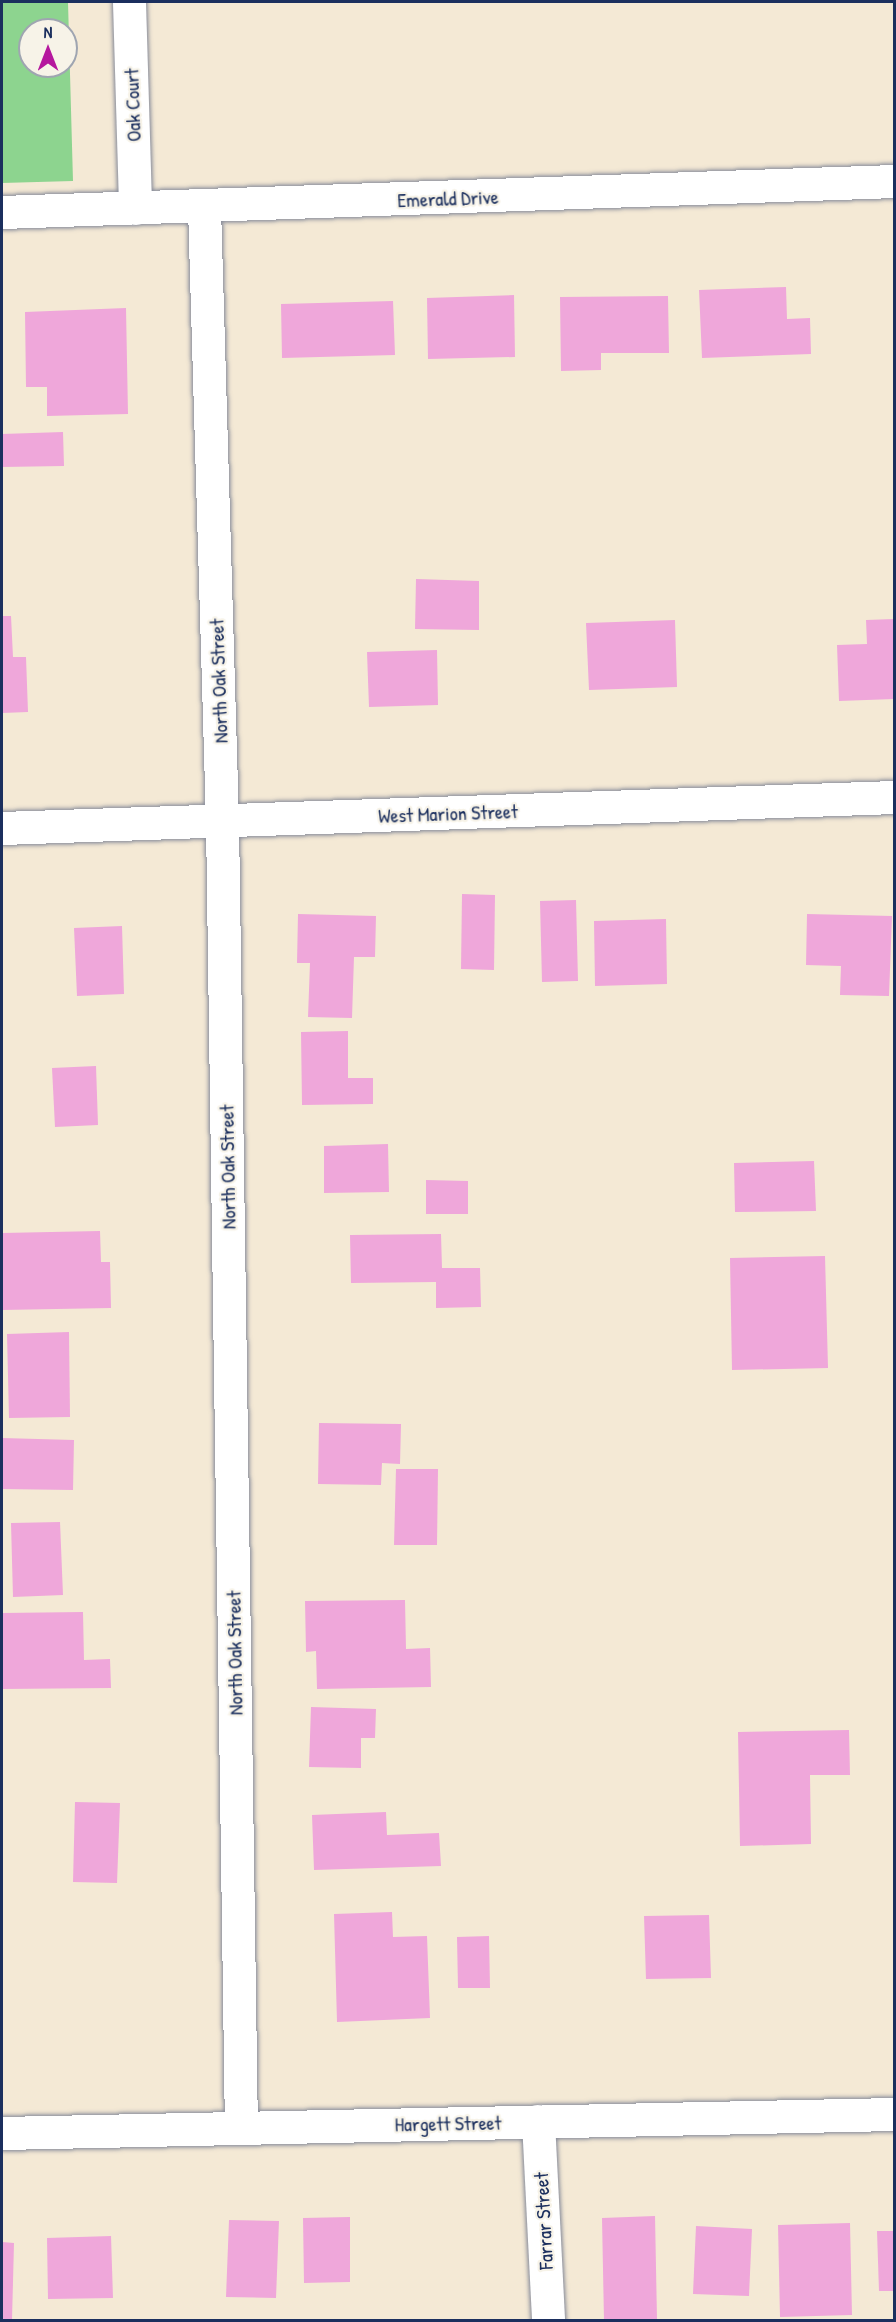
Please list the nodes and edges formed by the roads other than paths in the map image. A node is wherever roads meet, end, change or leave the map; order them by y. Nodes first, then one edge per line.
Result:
1 (129, 2) edge
2 (894, 181) edge
3 (204, 207) junction
4 (135, 208) junction
5 (2, 212) edge
6 (894, 797) edge
7 (222, 821) junction
8 (2, 828) edge
9 (894, 2114) edge
10 (538, 2121) junction
11 (241, 2128) junction
12 (2, 2133) edge
13 (548, 2320) edge

1 - 4 street, Oak Court
2 - 3 street, Emerald Drive
3 - 4 street, Emerald Drive
3 - 7 street, North Oak Street
4 - 5 street, Emerald Drive
6 - 7 street, West Marion Street
7 - 8 street, West Marion Street
7 - 11 street, North Oak Street
9 - 10 street, Hargett Street
10 - 11 street, Hargett Street
10 - 13 street, Farrar Street
11 - 12 street, Hargett Street

